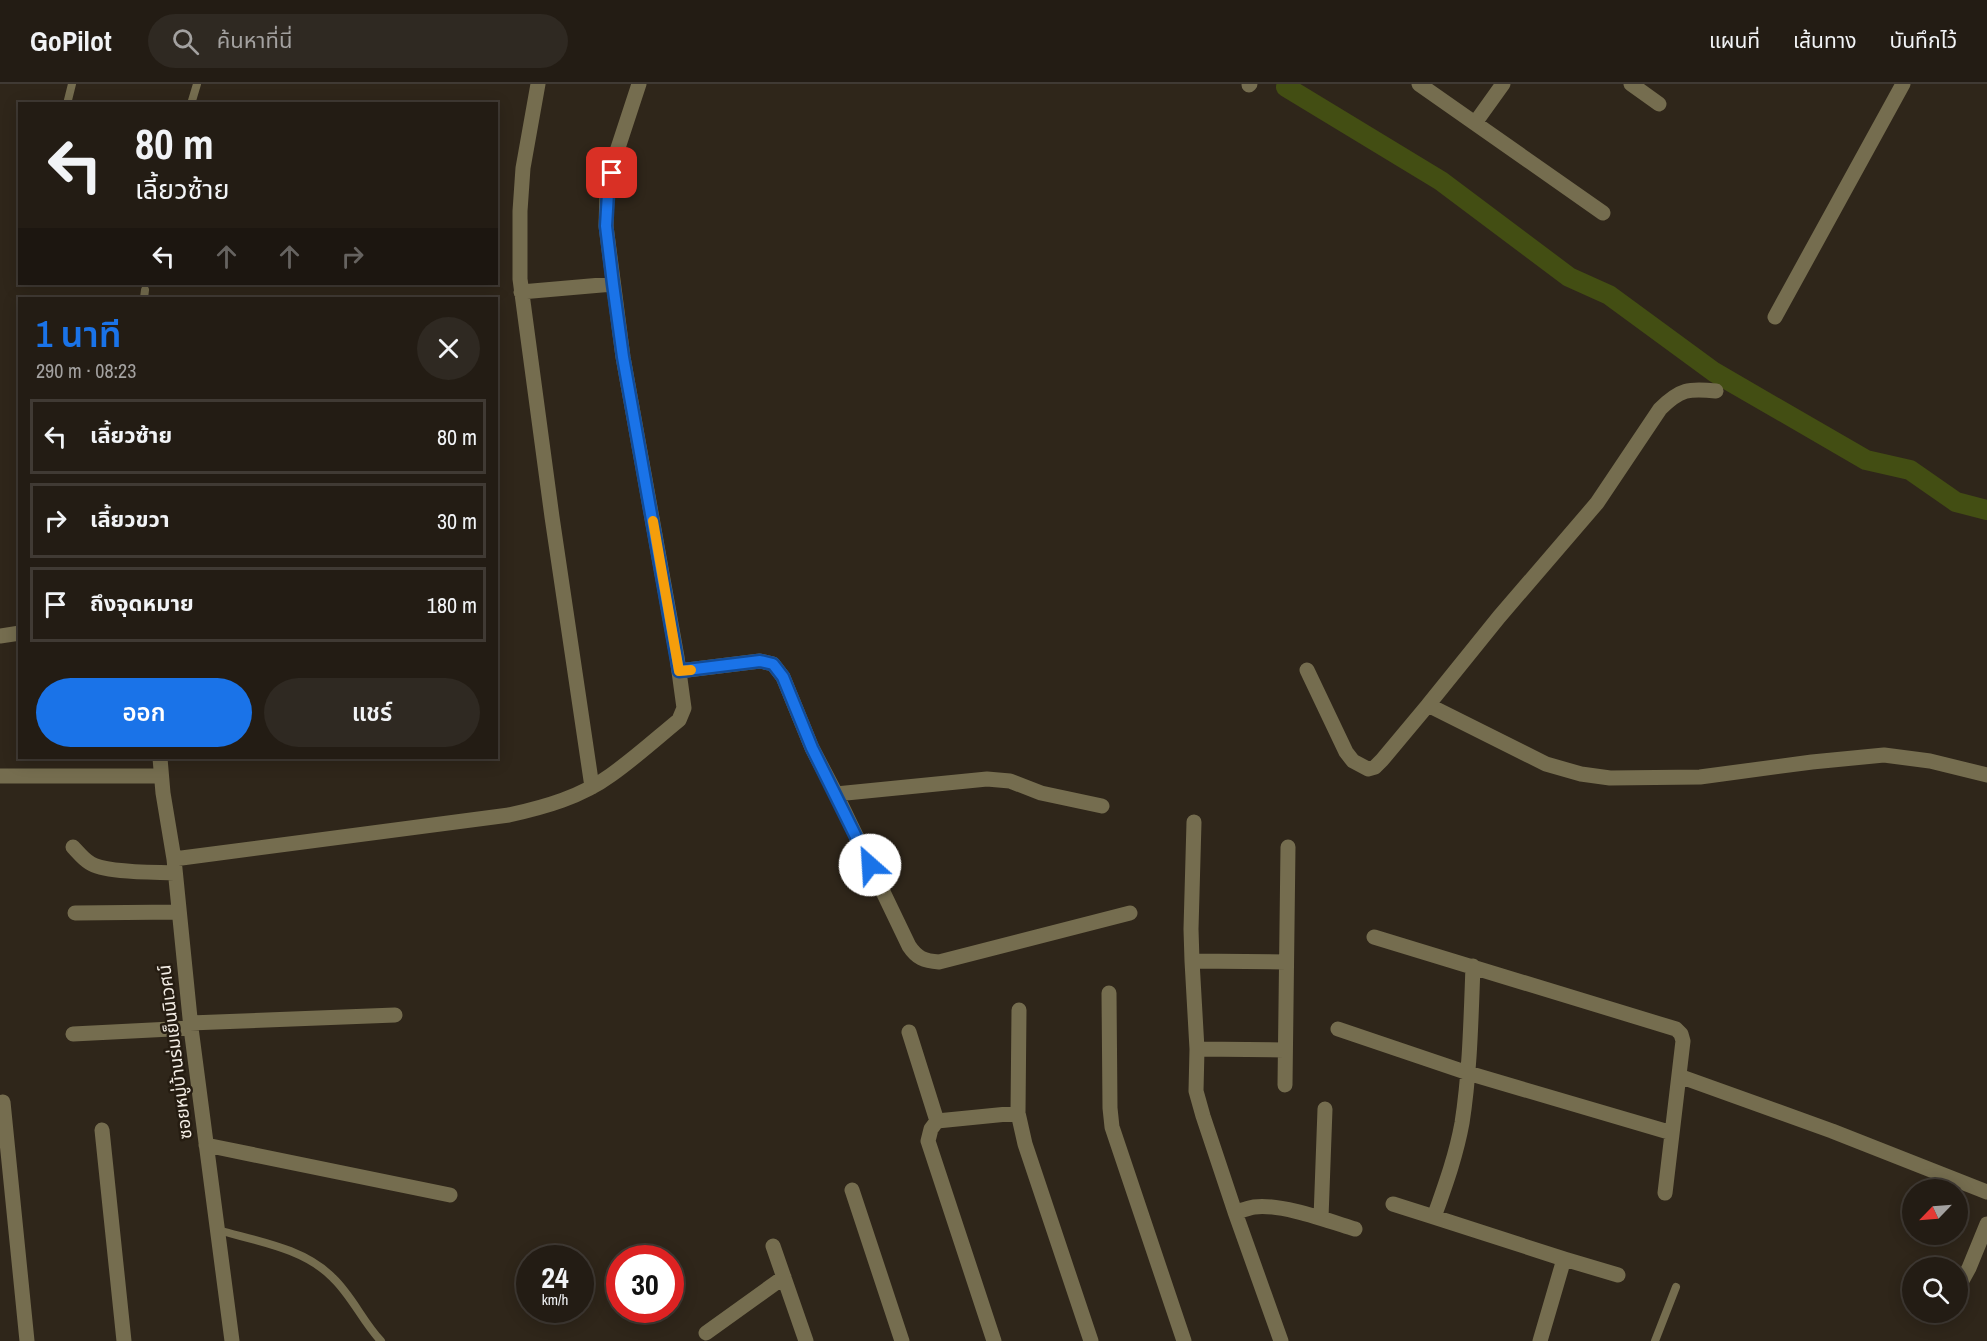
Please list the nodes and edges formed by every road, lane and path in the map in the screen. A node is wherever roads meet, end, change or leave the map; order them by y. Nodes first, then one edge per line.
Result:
1 (72, 84) edge
2 (197, 84) edge
3 (538, 84) edge
4 (639, 84) edge
5 (1419, 84) edge
6 (1503, 84) edge
7 (1631, 84) edge
8 (1903, 84) edge
9 (68, 102) edge
10 (192, 102) edge
11 (1659, 104) dead end
12 (1475, 123) junction
13 (1603, 213) dead end
14 (613, 284) junction
15 (521, 292) junction
16 (1775, 317) dead end
17 (1716, 390) dead end
18 (18, 633) edge
19 (0, 636) edge
20 (1307, 670) dead end
21 (679, 671) junction
22 (1428, 705) junction
23 (160, 759) edge
24 (1987, 775) edge
25 (0, 776) edge
26 (161, 776) junction
27 (592, 787) junction
28 (836, 794) junction
29 (1102, 806) dead end
30 (1194, 822) dead end
31 (72, 847) dead end
32 (1288, 847) dead end
33 (174, 866) junction
34 (178, 912) junction
35 (75, 913) dead end
36 (1130, 913) dead end
37 (1374, 937) dead end
38 (1192, 961) junction
39 (1286, 962) junction
40 (1473, 966) junction
41 (1109, 993) dead end
42 (1019, 1010) dead end
43 (395, 1015) dead end
44 (190, 1026) junction
45 (1338, 1029) dead end
46 (909, 1032) dead end
47 (73, 1034) dead end
48 (1197, 1049) junction
49 (1284, 1050) junction
50 (1468, 1073) junction
51 (1679, 1076) junction
52 (1285, 1085) dead end
53 (3, 1102) dead end
54 (1325, 1109) dead end
55 (1018, 1113) junction
56 (938, 1121) junction
57 (102, 1130) dead end
58 (1672, 1133) junction
59 (206, 1145) junction
60 (852, 1190) dead end
61 (1987, 1191) edge
62 (1665, 1193) dead end
63 (450, 1195) dead end
64 (1393, 1204) dead end
65 (1235, 1212) junction
66 (1434, 1217) junction
67 (1322, 1218) junction
68 (1987, 1224) edge
69 (1355, 1229) dead end
70 (218, 1230) junction
71 (773, 1246) dead end
72 (1564, 1259) junction
73 (1968, 1270) edge
74 (1618, 1275) dead end
75 (784, 1277) junction
76 (1676, 1287) dead end
77 (706, 1332) dead end
78 (27, 1341) edge
79 (124, 1341) edge
80 (231, 1341) edge
81 (381, 1341) edge
82 (806, 1341) edge
83 (902, 1341) edge
84 (994, 1341) edge
85 (1091, 1341) edge
86 (1184, 1341) edge
87 (1281, 1341) edge
88 (1539, 1341) edge
89 (1659, 1341) edge

1 - 9 lane
2 - 10 lane
3 - 15 street
4 - 14 street
5 - 12 street
6 - 12 street
7 - 11 street
8 - 16 street
12 - 13 street
14 - 15 street
14 - 21 street
15 - 27 street
17 - 22 street
18 - 19 street
20 - 22 street
21 - 27 street
21 - 28 street
22 - 24 street
23 - 26 street, ซอยหมู่บ้านร่มเย็นนิเวศน์
25 - 26 street
26 - 33 street, ซอยหมู่บ้านร่มเย็นนิเวศน์
27 - 33 street
28 - 29 street
28 - 36 street
30 - 38 street
31 - 33 street
32 - 39 street
33 - 34 street, ซอยหมู่บ้านร่มเย็นนิเวศน์
34 - 35 street
34 - 44 street, ซอยหมู่บ้านร่มเย็นนิเวศน์
37 - 40 street
38 - 39 street
38 - 48 street
39 - 49 street
40 - 50 street
40 - 51 street
41 - 86 street
42 - 55 street
43 - 44 street
44 - 47 street
44 - 59 street, ซอยหมู่บ้านร่มเย็นนิเวศน์
45 - 50 street
46 - 56 street
48 - 49 street
48 - 65 street
49 - 52 street
50 - 58 street
50 - 66 street
51 - 58 street
51 - 61 street
53 - 78 street
54 - 67 street
55 - 56 street
55 - 85 street
56 - 84 street
57 - 79 street
58 - 62 street
59 - 63 street
59 - 70 street, ซอยหมู่บ้านร่มเย็นนิเวศน์
60 - 83 street
64 - 66 street
65 - 67 street
65 - 87 street
66 - 72 street
67 - 69 street
68 - 73 street
70 - 80 street, ซอยหมู่บ้านร่มเย็นนิเวศน์
70 - 81 lane
71 - 75 street
72 - 74 street
72 - 88 street
75 - 77 street
75 - 82 street
76 - 89 lane

